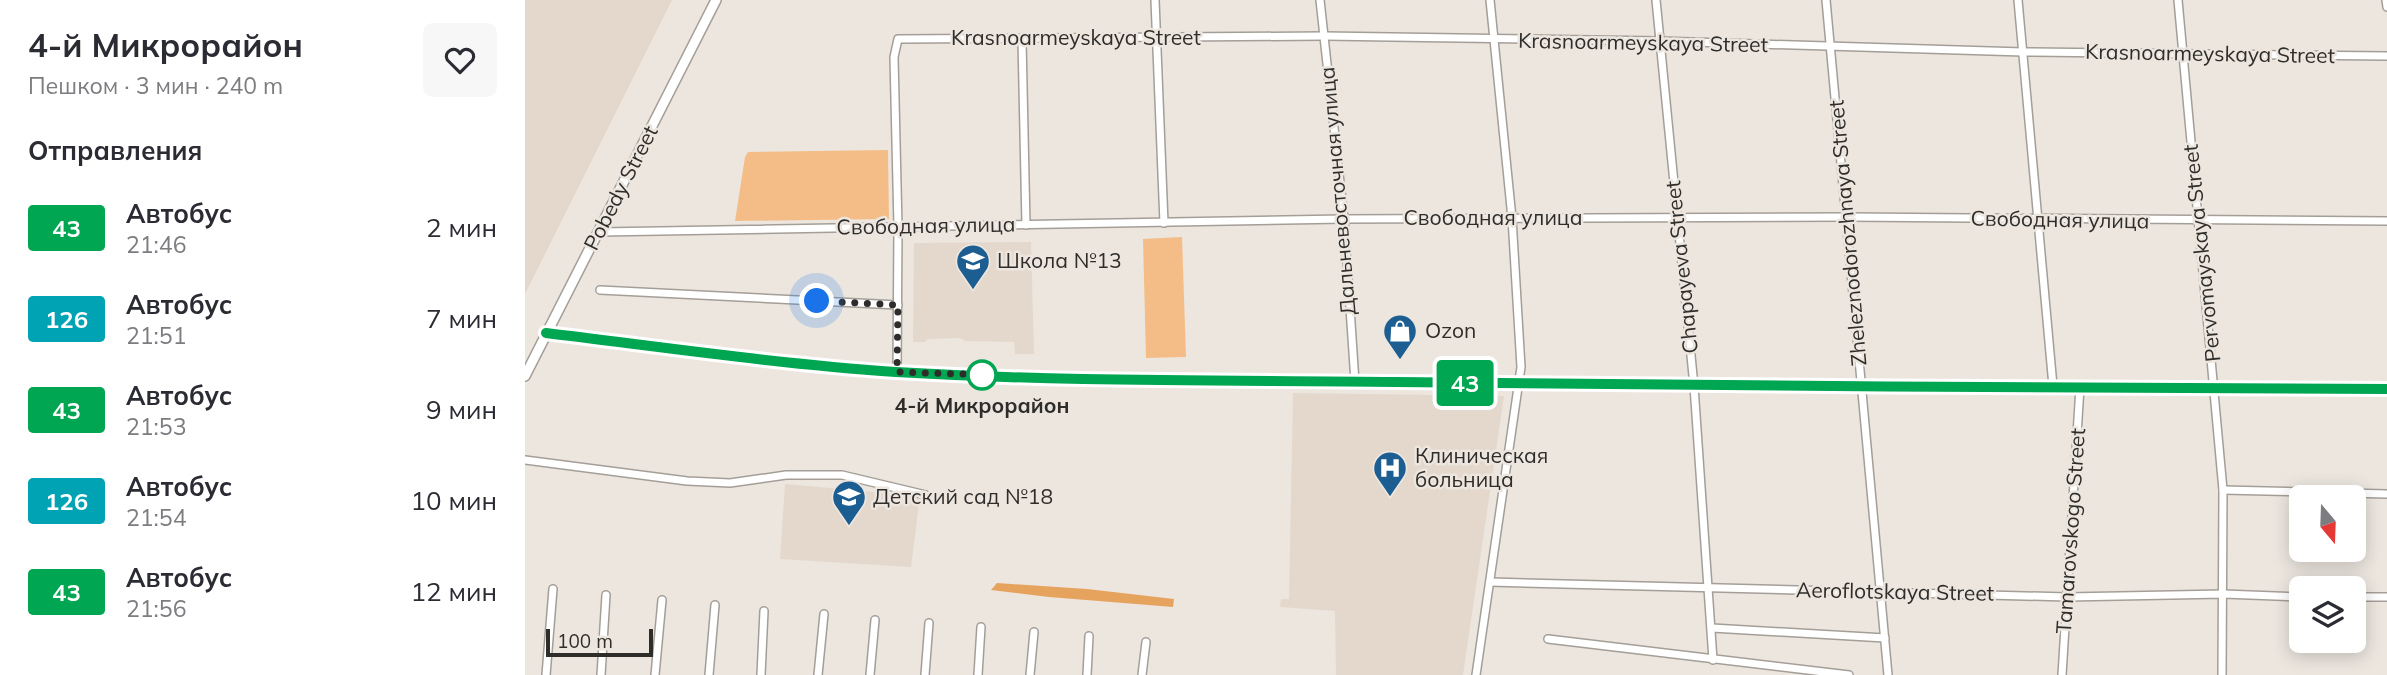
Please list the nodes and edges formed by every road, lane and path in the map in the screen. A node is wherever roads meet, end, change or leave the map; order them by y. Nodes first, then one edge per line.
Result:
1 (716, 0) edge
2 (1155, 0) edge
3 (1320, 0) edge
4 (1490, 0) edge
5 (1655, 0) edge
6 (1826, 0) edge
7 (2018, 0) edge
8 (2178, 0) edge
9 (2386, 0) edge
10 (2387, 7) edge
11 (1324, 36) junction
12 (1156, 38) junction
13 (1022, 40) junction
14 (1495, 40) junction
15 (1660, 41) junction
16 (1830, 47) junction
17 (2023, 52) junction
18 (2183, 52) junction
19 (2387, 56) edge
20 (1848, 217) junction
21 (1512, 218) junction
22 (1676, 218) junction
23 (1343, 219) junction
24 (2039, 220) junction
25 (2199, 221) junction
26 (2387, 221) edge
27 (1164, 223) junction
28 (1026, 225) junction
29 (898, 227) junction
30 (600, 232) junction
31 (600, 290) dead end
32 (898, 305) junction
33 (546, 333) junction
34 (897, 372) junction
35 (525, 376) edge
36 (1355, 382) junction
37 (1519, 384) junction
38 (1694, 386) junction
39 (1862, 386) junction
40 (2053, 387) junction
41 (2080, 387) junction
42 (2215, 388) junction
43 (2387, 389) edge
44 (525, 460) edge
45 (2223, 490) junction
46 (2387, 494) edge
47 (926, 495) dead end
48 (1490, 582) junction
49 (553, 589) dead end
50 (1708, 589) junction
51 (1880, 591) junction
52 (2224, 594) junction
53 (606, 595) dead end
54 (2067, 597) junction
55 (2289, 597) edge
56 (2366, 597) edge
57 (2387, 597) edge
58 (662, 600) dead end
59 (715, 605) dead end
60 (764, 611) dead end
61 (824, 614) dead end
62 (875, 620) dead end
63 (929, 623) dead end
64 (981, 627) dead end
65 (1712, 628) junction
66 (1034, 632) dead end
67 (1089, 636) dead end
68 (1885, 638) junction
69 (1548, 639) dead end
70 (1146, 642) dead end
71 (1713, 660) junction
72 (546, 675) edge
73 (601, 675) edge
74 (655, 675) edge
75 (709, 675) edge
76 (761, 675) edge
77 (818, 675) edge
78 (870, 675) edge
79 (925, 675) edge
80 (978, 675) edge
81 (1030, 675) edge
82 (1087, 675) edge
83 (1142, 675) edge
84 (1476, 675) edge
85 (1849, 675) edge
86 (1888, 675) edge
87 (2062, 675) edge
88 (2223, 675) edge

1 - 30 street, Pobedy Street
2 - 12 street
3 - 11 street, Дальневосточная улица
4 - 14 street
5 - 15 street, Chapayeva Street
6 - 16 street, Zheleznodorozhnaya Street
7 - 17 street
8 - 18 street, Pervomayskaya Street
9 - 10 street
11 - 12 street, Krasnoarmeyskaya Street
11 - 14 street, Krasnoarmeyskaya Street
11 - 23 street, Дальневосточная улица
12 - 13 street, Krasnoarmeyskaya Street
12 - 27 street
13 - 28 street
13 - 29 street, Krasnoarmeyskaya Street
14 - 15 street, Krasnoarmeyskaya Street
14 - 21 street
15 - 16 street, Krasnoarmeyskaya Street
15 - 22 street, Chapayeva Street
16 - 17 street, Krasnoarmeyskaya Street
16 - 20 street, Zheleznodorozhnaya Street
17 - 18 street, Krasnoarmeyskaya Street
17 - 24 street
18 - 19 street, Krasnoarmeyskaya Street
18 - 25 street, Pervomayskaya Street
20 - 22 street, Свободная улица
20 - 24 street, Свободная улица
20 - 39 street, Zheleznodorozhnaya Street
21 - 22 street, Свободная улица
21 - 23 street, Свободная улица
21 - 37 street
22 - 38 street, Chapayeva Street
23 - 27 street, Свободная улица
23 - 36 street, Дальневосточная улица
24 - 25 street, Свободная улица
24 - 40 street
25 - 26 street, Свободная улица
25 - 42 street, Pervomayskaya Street
27 - 28 street, Свободная улица
28 - 29 street, Свободная улица
29 - 30 street, Свободная улица
29 - 32 street
30 - 33 street, Pobedy Street
31 - 32 street
32 - 34 street
33 - 34 street
33 - 35 street, Pobedy Street
34 - 36 street
36 - 37 street
37 - 38 street
37 - 48 street
38 - 39 street
38 - 50 street, Chapayeva Street
39 - 40 street
39 - 51 street, Zheleznodorozhnaya Street
40 - 41 street
41 - 42 street
41 - 54 street, Tamarovskogo Street
42 - 43 street
42 - 45 street, Pervomayskaya Street
44 - 47 street
45 - 46 street
45 - 52 street, Pervomayskaya Street
48 - 50 street, Aeroflotskaya Street
48 - 84 street
49 - 72 street
50 - 51 street, Aeroflotskaya Street
50 - 65 street, Chapayeva Street
51 - 54 street, Aeroflotskaya Street
51 - 68 street, Zheleznodorozhnaya Street
52 - 54 street, Aeroflotskaya Street
52 - 55 street, Aeroflotskaya Street
52 - 88 street, Pervomayskaya Street
53 - 73 street
54 - 87 street, Tamarovskogo Street
56 - 57 street
58 - 74 street
59 - 75 street
60 - 76 street
61 - 77 street
62 - 78 street
63 - 79 street
64 - 80 street
65 - 68 street
65 - 71 street, Chapayeva Street
66 - 81 street
67 - 82 street
68 - 86 street, Zheleznodorozhnaya Street
69 - 71 street
70 - 83 street
71 - 85 street

